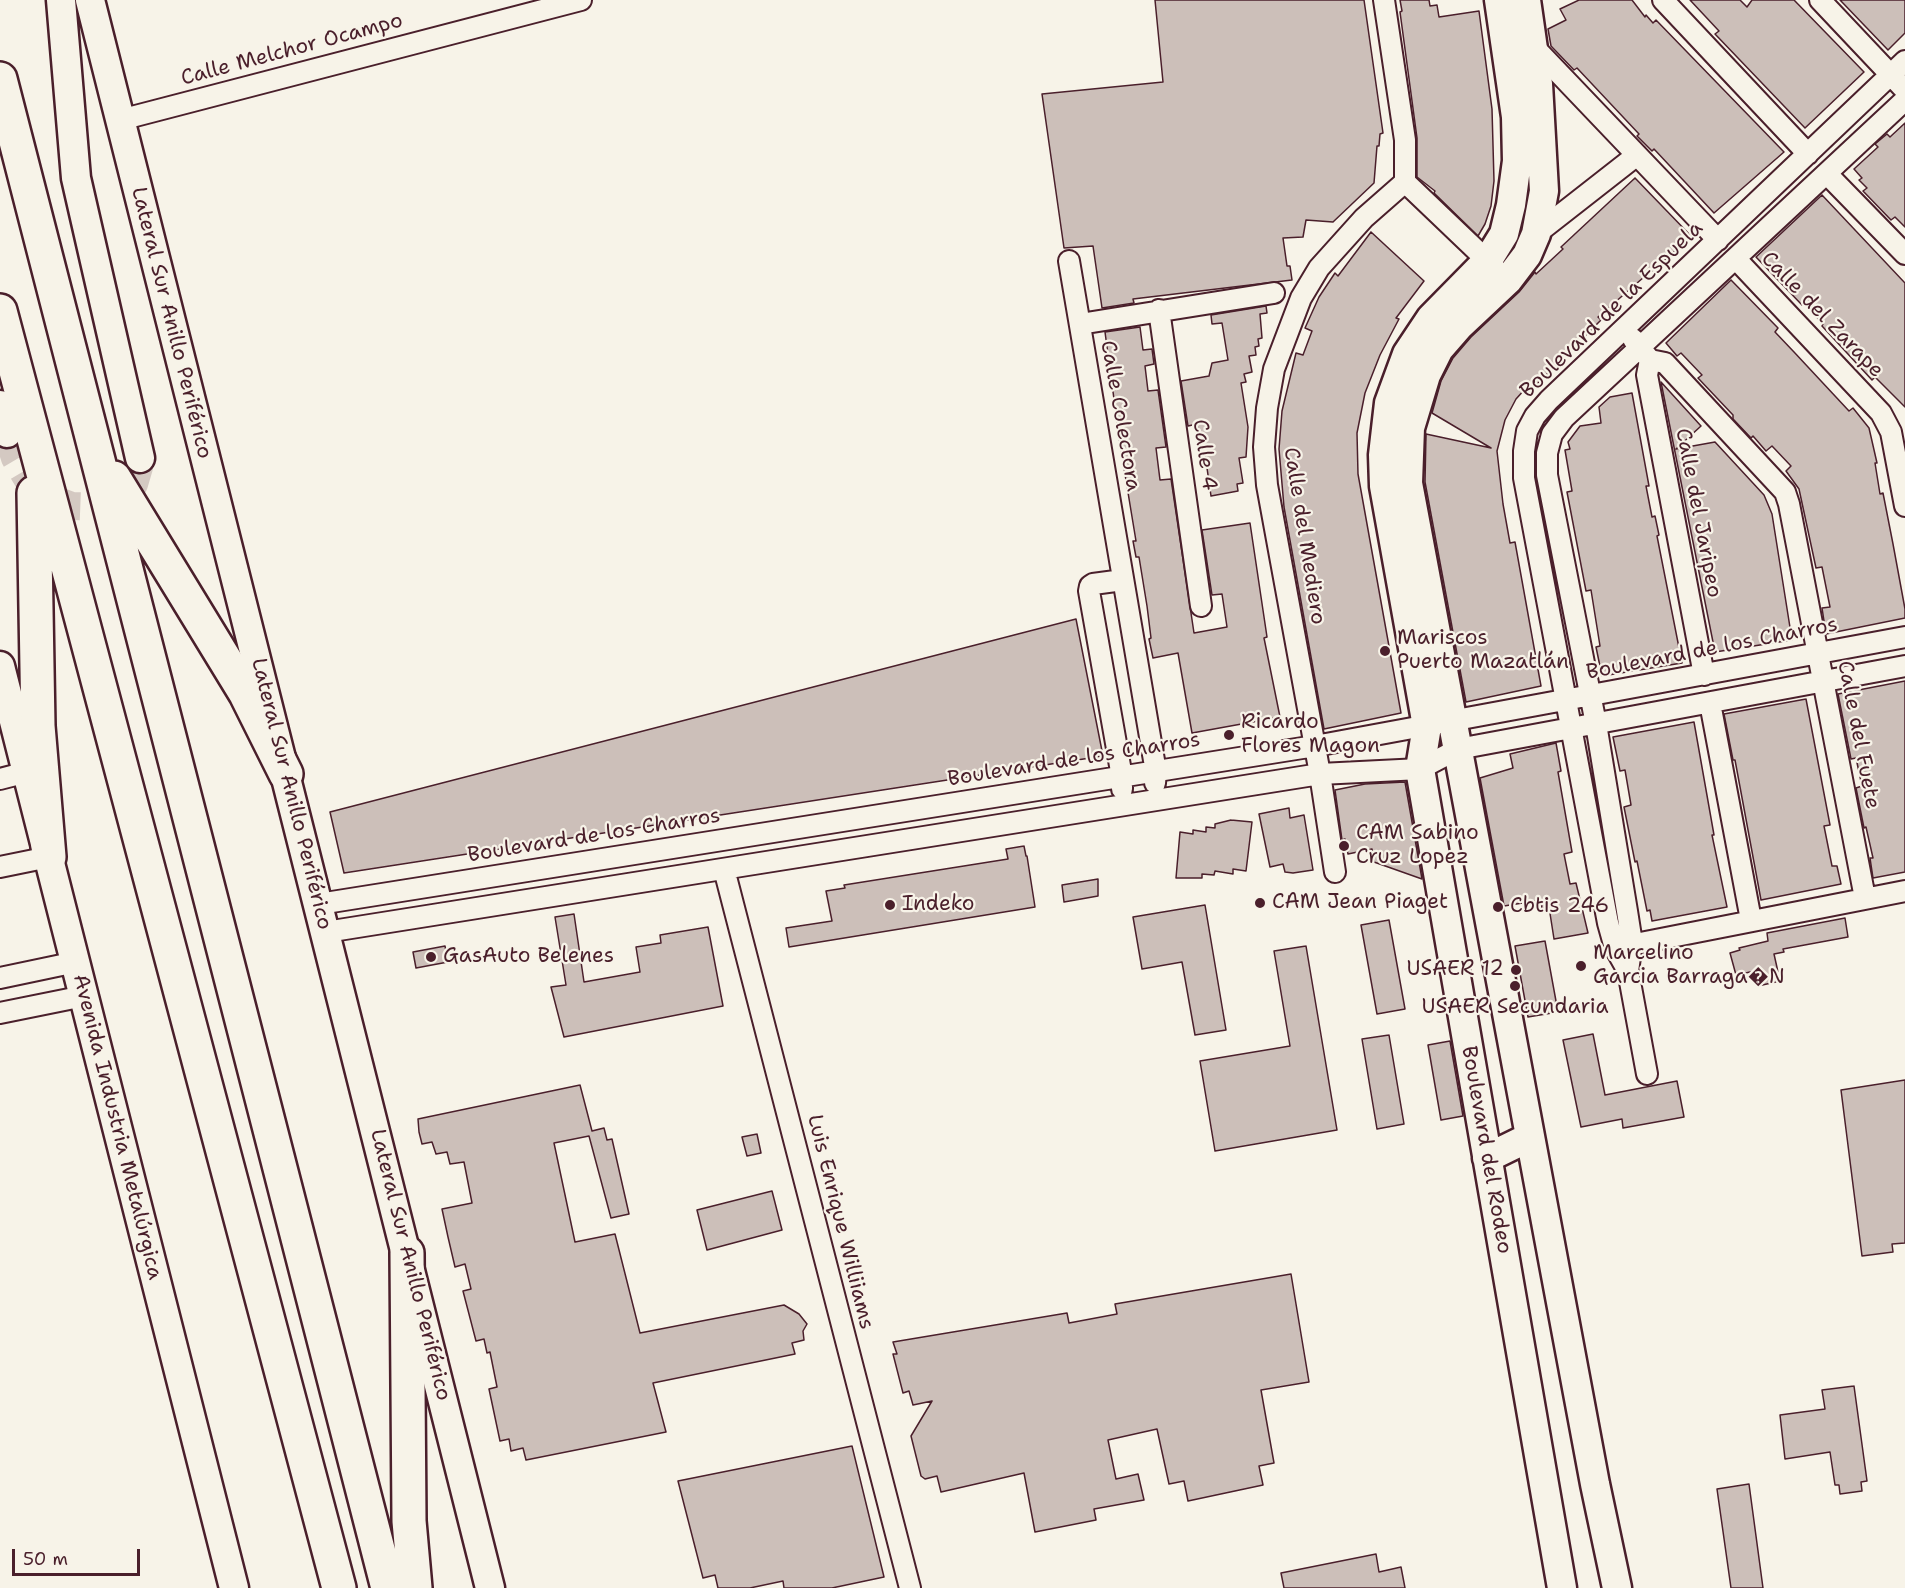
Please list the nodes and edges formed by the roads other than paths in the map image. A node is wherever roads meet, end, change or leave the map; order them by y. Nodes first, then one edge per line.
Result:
1 (60, 0) edge
2 (90, 0) edge
3 (581, 0) edge
4 (1384, 0) edge
5 (1499, 0) edge
6 (1526, 0) edge
7 (1663, 0) edge
8 (1820, 0) edge
9 (1533, 46) junction
10 (1905, 61) edge
11 (1890, 74) junction
12 (0, 79) edge
13 (1905, 90) edge
14 (1905, 100) edge
15 (120, 120) junction
16 (1809, 154) junction
17 (1637, 155) junction
18 (1827, 174) junction
19 (1405, 182) junction
20 (1536, 234) junction
21 (1718, 240) junction
22 (1905, 254) edge
23 (1736, 259) junction
24 (1488, 260) junction
25 (1069, 261) dead end
26 (1508, 280) junction
27 (1274, 293) dead end
28 (1158, 310) junction
29 (0, 311) edge
30 (1080, 324) junction
31 (1625, 329) junction
32 (1646, 354) junction
33 (0, 405) edge
34 (20, 437) junction
35 (93, 443) junction
36 (140, 458) tunnel mouth
37 (1905, 506) edge
38 (1123, 580) junction
39 (1201, 606) dead end
40 (1905, 637) edge
41 (1818, 654) junction
42 (0, 666) edge
43 (1905, 666) edge
44 (1704, 675) junction
45 (1823, 682) junction
46 (1590, 696) junction
47 (1566, 700) junction
48 (1710, 703) junction
49 (1440, 724) junction
50 (1596, 724) junction
51 (1572, 729) junction
52 (1315, 746) junction
53 (1458, 749) junction
54 (1420, 769) junction
55 (27, 772) junction
56 (1156, 772) junction
57 (286, 774) junction
58 (1320, 774) junction
59 (1122, 777) junction
60 (0, 779) edge
61 (1154, 800) junction
62 (1121, 806) junction
63 (49, 857) junction
64 (0, 867) edge
65 (724, 869) junction
66 (1335, 872) dead end
67 (1905, 891) edge
68 (1865, 898) junction
69 (319, 904) junction
70 (1751, 920) junction
71 (326, 932) junction
72 (1624, 946) junction
73 (76, 962) junction
74 (0, 978) edge
75 (84, 996) junction
76 (0, 1013) edge
77 (1647, 1074) dead end
78 (1530, 1137) junction
79 (1487, 1158) junction
80 (407, 1253) junction
81 (234, 1588) edge
82 (339, 1588) edge
83 (388, 1588) edge
84 (415, 1588) edge
85 (490, 1588) edge
86 (910, 1588) edge
87 (1562, 1588) edge
88 (1617, 1588) edge

1 - 36 street
2 - 15 street, Lateral Sur Anillo Periférico
3 - 15 street, Calle Melchor Ocampo
4 - 19 street
5 - 24 street, Boulevard del Rodeo
6 - 9 street, Boulevard del Rodeo
7 - 16 street
8 - 11 street
9 - 17 street
9 - 20 street, Boulevard del Rodeo
10 - 11 street, Boulevard de la Espuela
11 - 13 street
11 - 16 street, Boulevard de la Espuela
12 - 35 highway
14 - 18 street
15 - 57 street, Lateral Sur Anillo Periférico
16 - 21 street, Boulevard de la Espuela
17 - 20 street, Boulevard del Rodeo
17 - 21 street
18 - 22 street
18 - 23 street
19 - 24 street
19 - 52 street, Calle del Mediero
20 - 26 street, Boulevard del Rodeo
21 - 31 street, Boulevard de la Espuela
23 - 32 street
23 - 37 street, Calle del Zarape
24 - 26 street
24 - 49 street, Boulevard del Rodeo
25 - 30 street, Calle Colectora
26 - 49 street, Boulevard del Rodeo
27 - 28 street
28 - 30 street
28 - 39 street, Calle 4
29 - 34 highway
30 - 38 street, Calle Colectora
31 - 32 street, Calle del Fuete
31 - 47 street, Boulevard de la Espuela
32 - 41 street, Calle del Fuete
32 - 44 street, Calle del Jaripeo
32 - 46 street
33 - 34 street
34 - 63 highway
34 - 82 highway
35 - 57 highway
35 - 83 highway
38 - 56 street, Calle Colectora
38 - 59 street
40 - 41 street, Boulevard de los Charros
41 - 44 street, Boulevard de los Charros
41 - 45 street, Calle del Fuete
42 - 55 street, Avenida Industria Metalúrgica
43 - 45 street
44 - 46 street, Boulevard de los Charros
45 - 48 street
45 - 68 street, Calle del Fuete
46 - 47 street, Boulevard de los Charros
46 - 50 street
47 - 49 street, Boulevard de los Charros
47 - 51 street, Boulevard de la Espuela
48 - 50 street
48 - 70 street
49 - 52 street, Boulevard de los Charros
49 - 53 street, Boulevard del Rodeo
49 - 54 street, Boulevard del Rodeo
50 - 51 street
50 - 72 street
51 - 53 street
51 - 72 street, Boulevard de la Espuela
52 - 56 street, Boulevard de los Charros
52 - 58 street, Calle del Mediero
53 - 54 street
53 - 78 street, Boulevard del Rodeo
54 - 58 street
54 - 79 street, Boulevard del Rodeo
55 - 60 street
55 - 63 street, Avenida Industria Metalúrgica
56 - 59 street, Boulevard de los Charros
56 - 61 street, Calle Colectora
57 - 69 street, Lateral Sur Anillo Periférico
58 - 61 street
58 - 66 street, Calle del Mediero
59 - 62 street
59 - 69 street, Boulevard de los Charros
61 - 62 street
62 - 65 street
63 - 64 street
63 - 73 street, Avenida Industria Metalúrgica
65 - 71 street
65 - 86 street, Luis Enrique Williiams
67 - 68 street
68 - 70 street
69 - 71 street, Lateral Sur Anillo Periférico
70 - 72 street
71 - 80 street, Lateral Sur Anillo Periférico
72 - 77 street
73 - 74 street
73 - 75 street, Avenida Industria Metalúrgica
75 - 76 street
75 - 81 street, Avenida Industria Metalúrgica
78 - 79 street
78 - 88 street, Boulevard del Rodeo
79 - 87 street, Boulevard del Rodeo
80 - 84 highway
80 - 85 street, Lateral Sur Anillo Periférico

